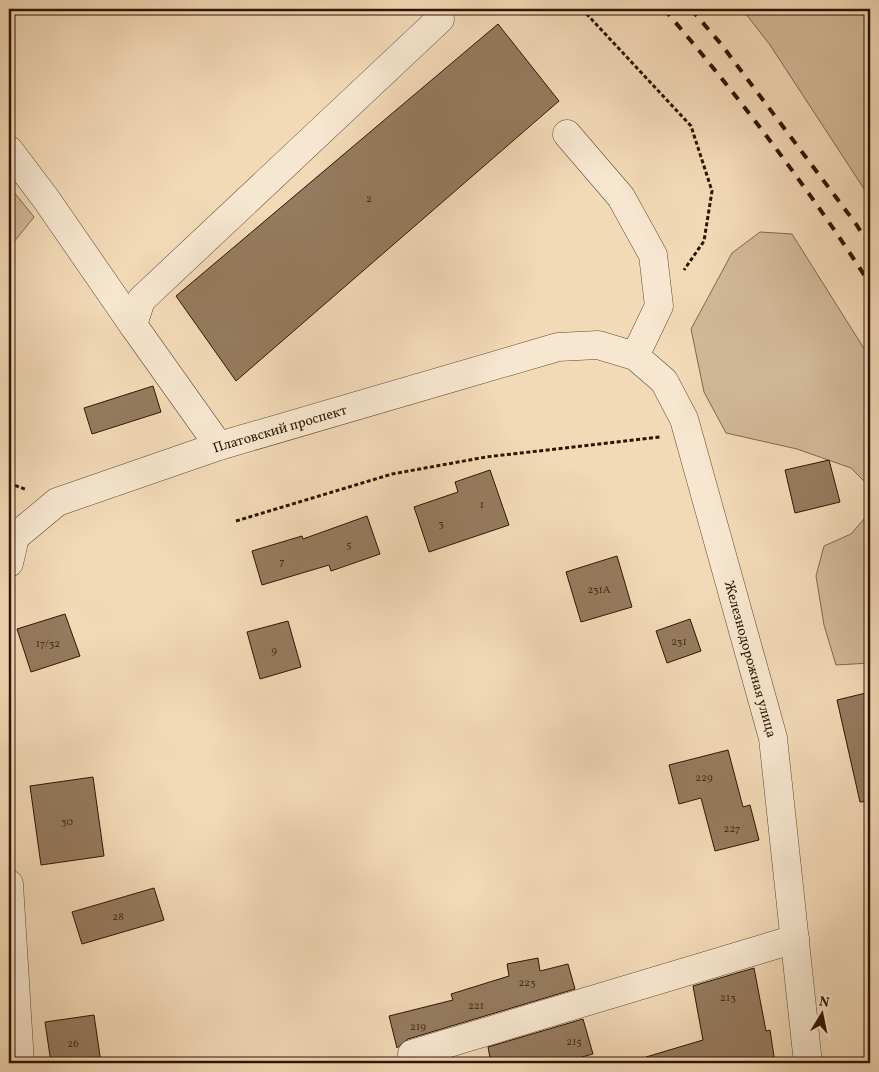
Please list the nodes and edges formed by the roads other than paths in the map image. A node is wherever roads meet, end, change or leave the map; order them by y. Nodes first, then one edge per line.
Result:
1 (440, 19) dead end
2 (567, 134) dead end
3 (9, 150) edge
4 (133, 325) junction
5 (558, 347) joint
6 (635, 356) junction
7 (219, 446) junction
8 (9, 563) edge
9 (9, 884) edge
10 (795, 939) junction
11 (412, 1054) dead end
12 (20, 1063) edge
13 (808, 1063) edge

1 - 4 street
2 - 6 street
3 - 4 street
4 - 7 street
5 - 6 street, Железнодорожная улица
5 - 7 street, Платовский проспект
6 - 10 street, Железнодорожная улица
7 - 8 street, Платовский проспект
9 - 12 street
10 - 11 street
10 - 13 street, Железнодорожная улица

